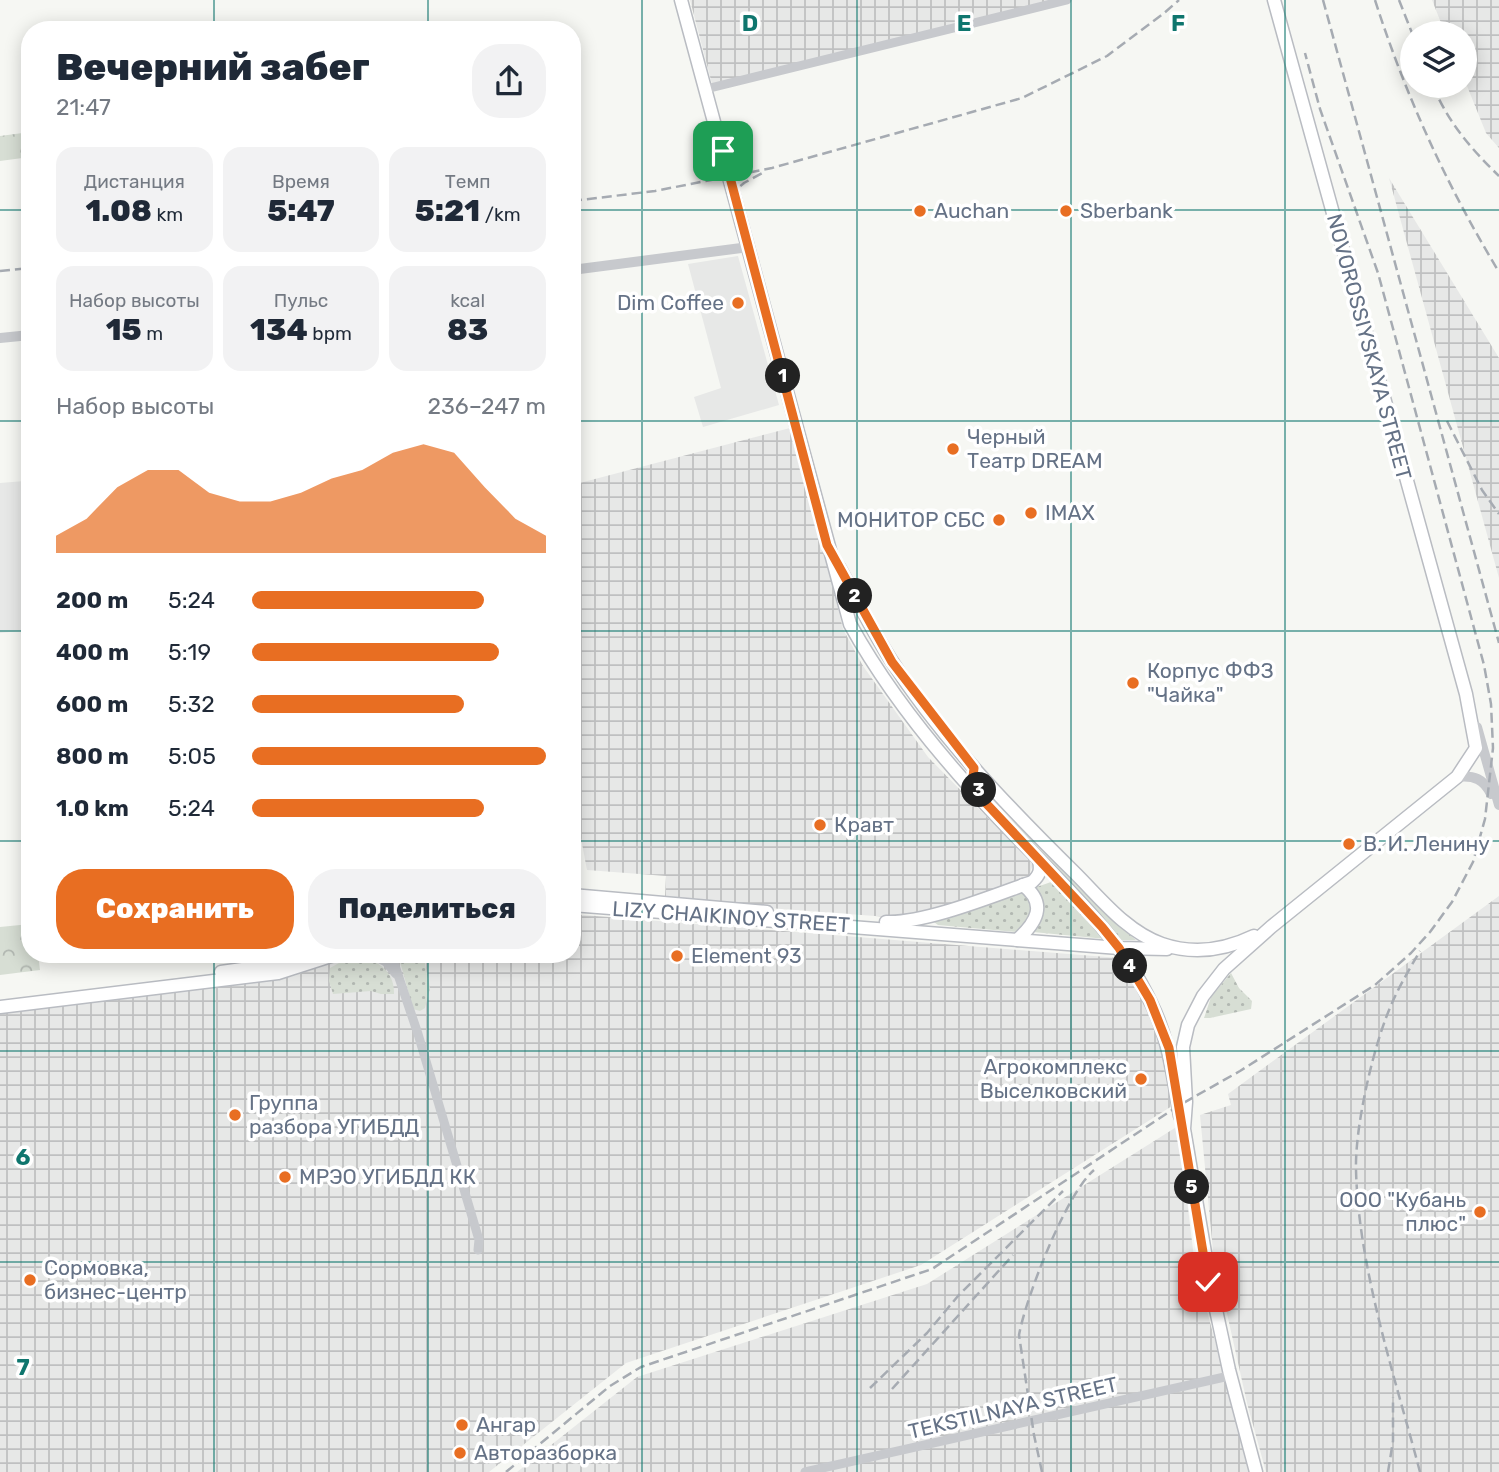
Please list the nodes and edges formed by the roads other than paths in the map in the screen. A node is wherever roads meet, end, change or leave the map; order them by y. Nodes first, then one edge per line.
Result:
1 (681, 0) edge
2 (1068, 0) edge
3 (1274, 0) edge
4 (706, 89) junction
5 (750, 247) junction
6 (581, 269) edge
7 (21, 336) edge
8 (0, 338) edge
9 (827, 545) junction
10 (873, 630) junction
11 (871, 661) junction
12 (1466, 694) junction
13 (974, 768) junction
14 (1457, 777) junction
15 (982, 799) junction
16 (1499, 806) edge
17 (1499, 812) edge
18 (1039, 860) junction
19 (1023, 885) junction
20 (581, 896) edge
21 (581, 906) edge
22 (889, 925) junction
23 (1271, 927) junction
24 (1017, 940) junction
25 (1119, 948) junction
26 (1185, 950) junction
27 (284, 963) edge
28 (309, 963) edge
29 (387, 963) edge
30 (395, 963) edge
31 (399, 977) junction
32 (2, 1003) edge
33 (1188, 1025) junction
34 (1163, 1031) junction
35 (1194, 1194) junction
36 (478, 1250) dead end
37 (1230, 1376) junction
38 (805, 1472) edge
39 (1256, 1472) edge

1 - 4 main road
2 - 4 street
3 - 12 main road, NOVOROSSIYSKAYA STREET
4 - 5 main road
5 - 6 street
5 - 9 main road
7 - 8 street
9 - 10 main road
9 - 11 main road
10 - 11 main road
10 - 13 main road
11 - 15 main road
12 - 14 main road, NOVOROSSIYSKAYA STREET
12 - 16 street, NOVOROSSIYSKAYA STREET
13 - 15 main road
13 - 26 main road
14 - 17 street
14 - 23 main road, NOVOROSSIYSKAYA STREET
15 - 18 main road
18 - 19 main road
18 - 25 main road
19 - 22 main road
19 - 24 main road
20 - 22 main road, LIZY CHAIKINOY STREET
21 - 22 main road, LIZY CHAIKINOY STREET
22 - 24 main road
23 - 26 main road
23 - 33 main road, NOVOROSSIYSKAYA STREET
24 - 25 main road
25 - 26 main road
25 - 34 main road
27 - 32 main road
28 - 32 main road
29 - 31 street
30 - 31 street
31 - 36 street
33 - 34 main road
33 - 35 main road
34 - 35 main road
35 - 37 main road
37 - 38 street, TEKSTILNAYA STREET
37 - 39 main road

